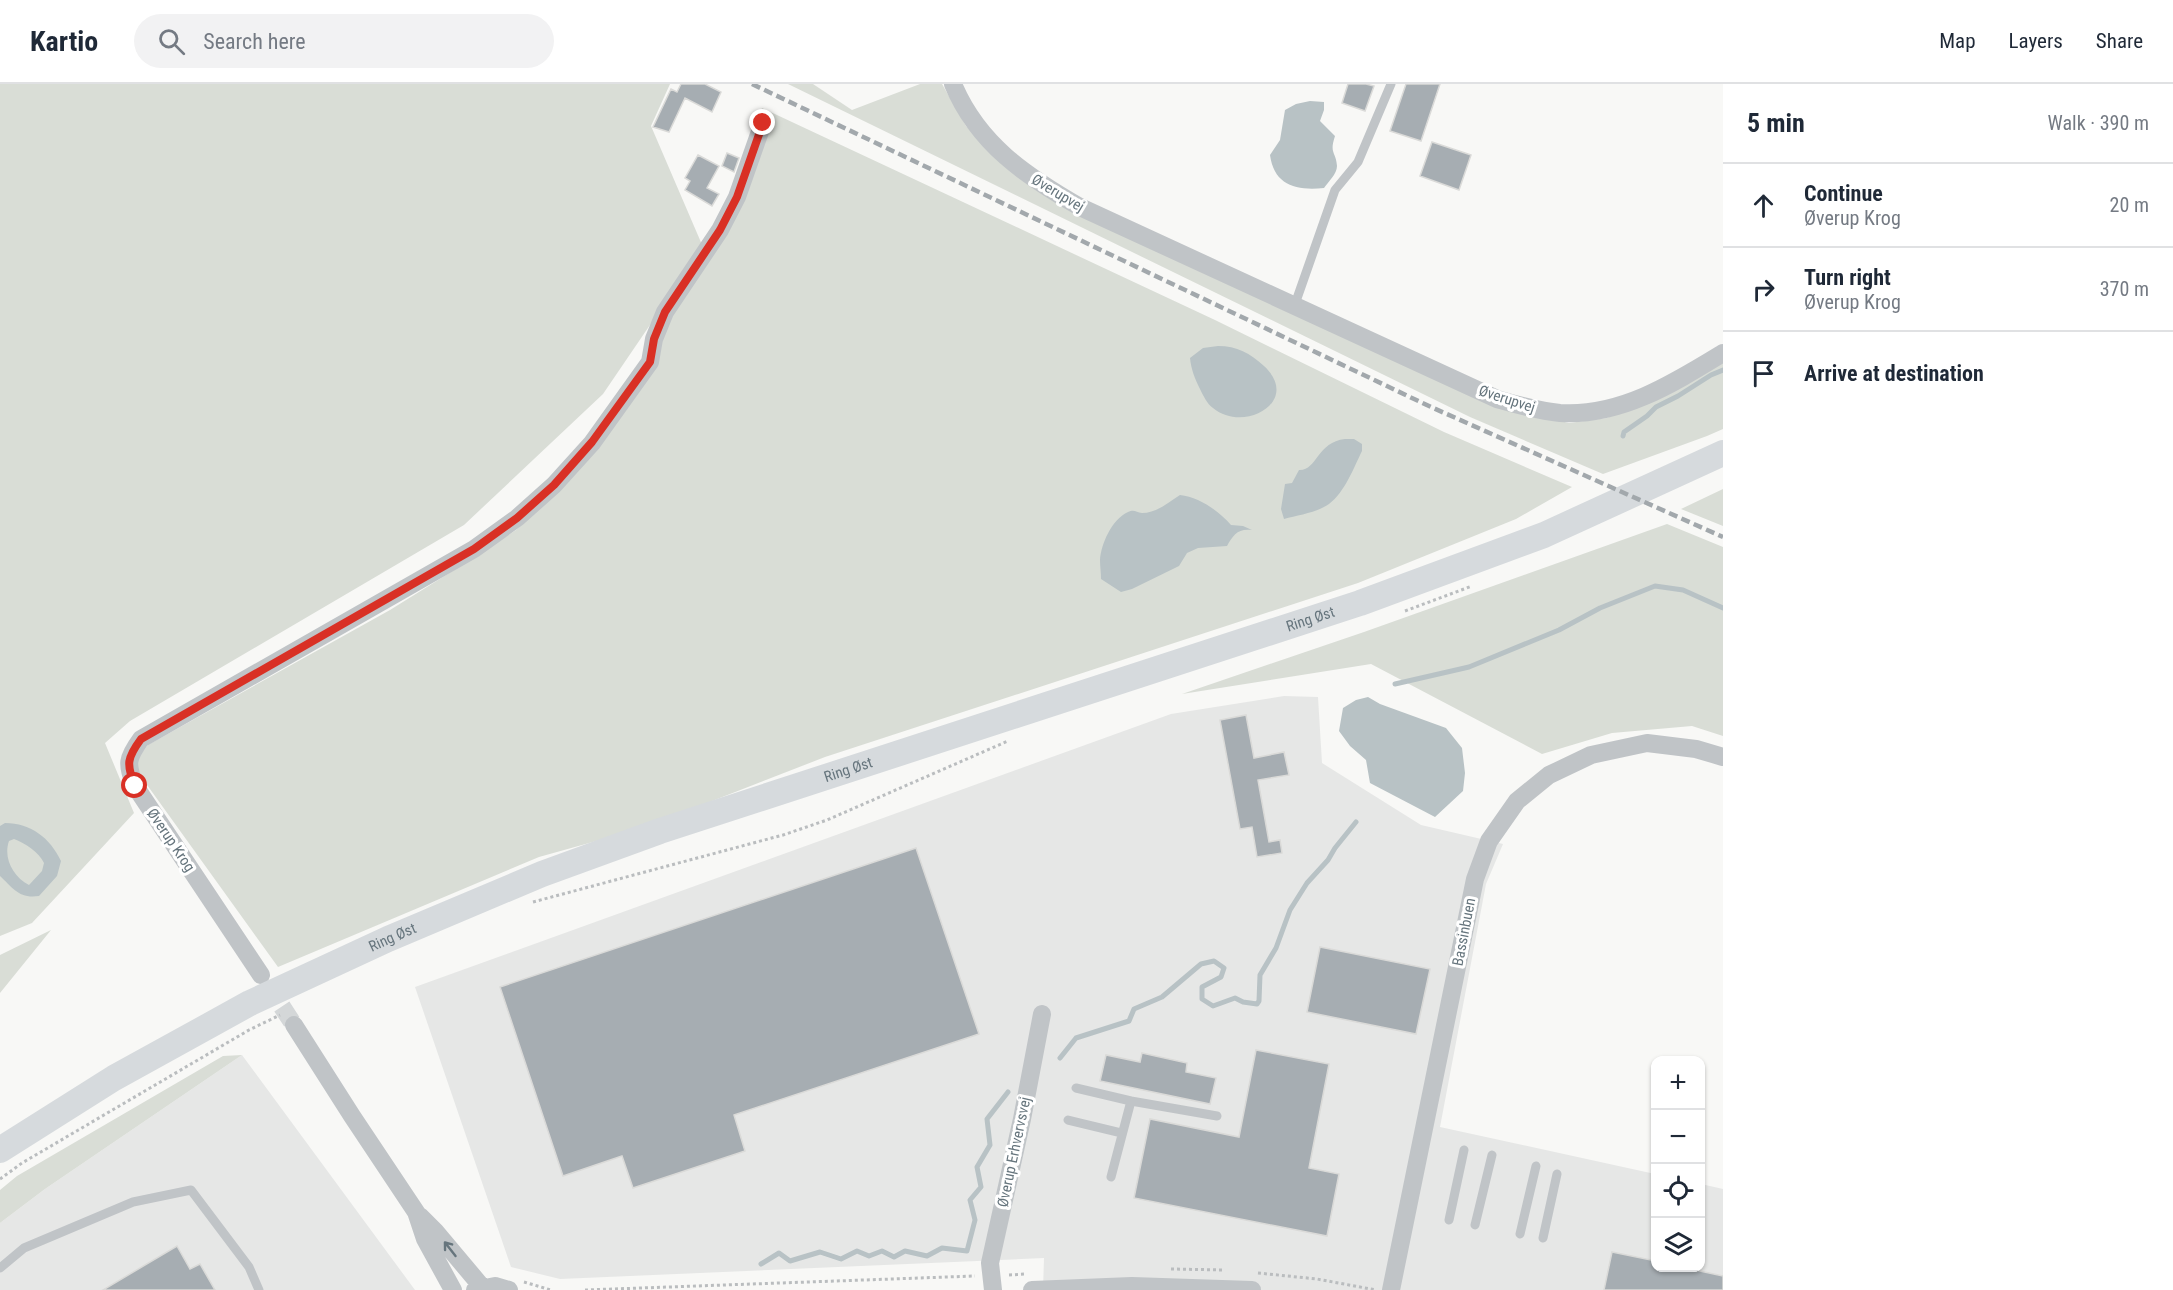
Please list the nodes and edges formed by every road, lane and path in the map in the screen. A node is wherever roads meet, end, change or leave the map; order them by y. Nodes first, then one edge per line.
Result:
1 (953, 84) edge
2 (1391, 84) edge
3 (763, 123) dead end
4 (1294, 307) junction
5 (1723, 353) edge
6 (1719, 455) edge
7 (1472, 586) dead end
8 (1405, 610) dead end
9 (1008, 741) dead end
10 (1723, 757) edge
11 (611, 881) dead end
12 (261, 975) tunnel mouth
13 (1042, 1014) dead end
14 (294, 1025) tunnel mouth
15 (1076, 1088) dead end
16 (1131, 1101) junction
17 (1217, 1116) dead end
18 (1068, 1120) dead end
19 (1122, 1133) junction
20 (0, 1150) edge
21 (1464, 1150) dead end
22 (1492, 1155) dead end
23 (1536, 1166) dead end
24 (1557, 1174) dead end
25 (1111, 1177) dead end
26 (416, 1212) junction
27 (1449, 1220) dead end
28 (1475, 1225) dead end
29 (1520, 1234) dead end
30 (1544, 1238) dead end
31 (0, 1268) edge
32 (479, 1289) edge
33 (259, 1290) edge
34 (453, 1290) edge
35 (509, 1290) edge
36 (993, 1290) edge
37 (1032, 1290) edge
38 (1252, 1290) edge
39 (1391, 1290) edge

1 - 4 street, Øverupvej
2 - 4 lane
3 - 12 street, Øverup Krog
4 - 5 street, Øverupvej
6 - 20 main road, Ring Øst
7 - 8 path
9 - 11 path
10 - 39 street, Bassinbuen
13 - 36 street, Øverup Erhvervsvej
14 - 26 street
15 - 16 lane
16 - 17 lane
16 - 19 lane
18 - 19 lane
19 - 25 lane
21 - 27 lane
22 - 28 lane
23 - 29 lane
24 - 30 lane
32 -> 26 street
26 - 34 street
31 - 33 lane
32 - 35 street
37 - 38 street

